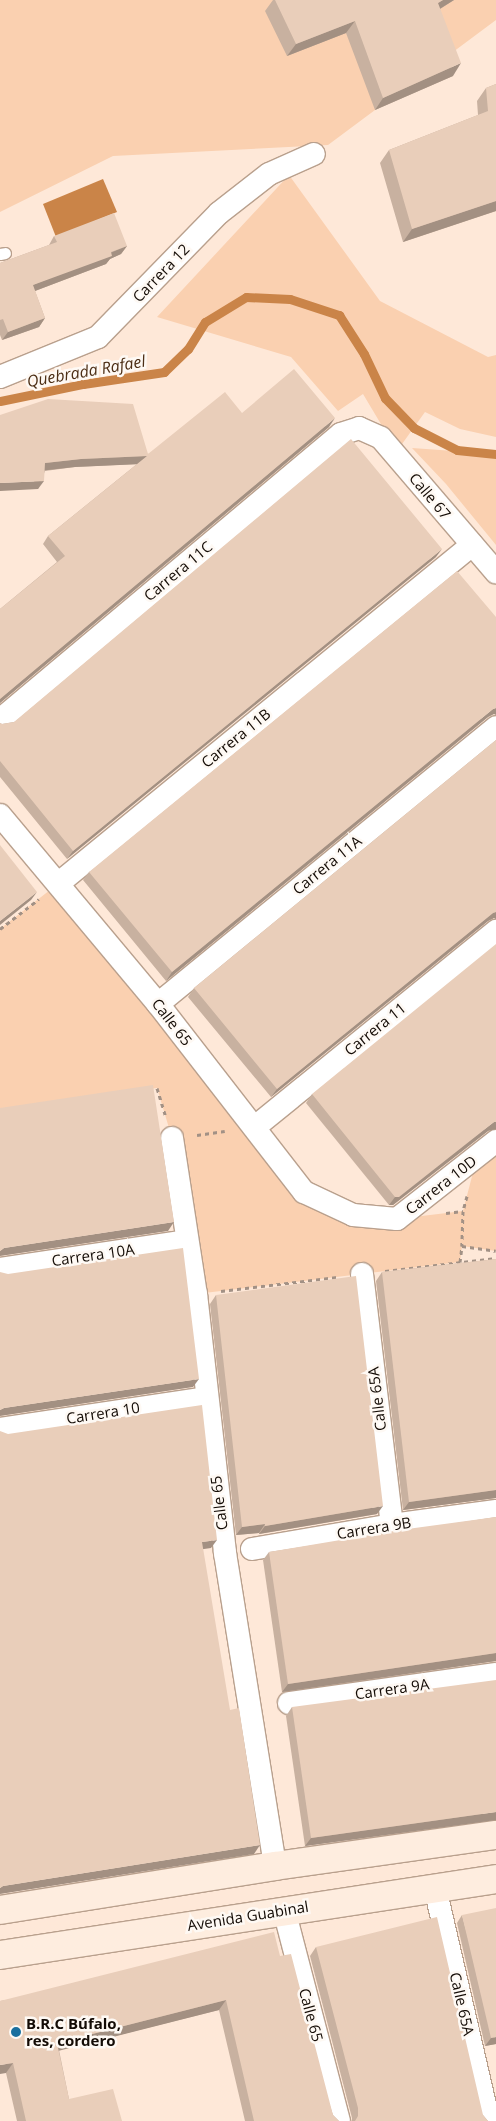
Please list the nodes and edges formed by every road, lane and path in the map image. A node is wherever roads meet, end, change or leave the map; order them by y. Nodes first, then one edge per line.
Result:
1 (314, 154) dead end
2 (0, 378) edge
3 (359, 428) joint
4 (472, 545) junction
5 (496, 572) edge
6 (0, 720) edge
7 (496, 727) edge
8 (0, 814) edge
9 (59, 882) junction
10 (0, 929) edge
11 (496, 931) edge
12 (158, 1004) junction
13 (157, 1088) dead end
14 (147, 1090) edge
15 (255, 1127) junction
16 (172, 1138) joint
17 (496, 1141) edge
18 (477, 1157) junction
19 (353, 1216) joint
20 (187, 1241) junction
21 (462, 1246) junction
22 (496, 1251) edge
23 (460, 1262) edge
24 (0, 1269) edge
25 (362, 1274) dead end
26 (207, 1398) junction
27 (0, 1429) edge
28 (496, 1511) edge
29 (392, 1524) junction
30 (252, 1549) dead end
31 (496, 1674) edge
32 (289, 1704) dead end
33 (496, 1835) edge
34 (275, 1866) junction
35 (496, 1879) edge
36 (435, 1888) junction
37 (0, 1910) edge
38 (284, 1910) junction
39 (0, 1955) edge
40 (488, 2078) edge
41 (339, 2121) edge
42 (489, 2121) edge

1 - 2 street, Carrera 12
3 - 4 street, Calle 67
3 - 6 street, Carrera 11C
4 - 5 street, Calle 67
4 - 9 street, Carrera 11B
7 - 12 street, Carrera 11A
8 - 9 street, Calle 65
9 - 10 path
9 - 12 street, Calle 65
11 - 15 street, Carrera 11
12 - 15 street, Calle 65
13 - 14 path
15 - 16 path
15 - 19 street, Calle 65
16 - 20 street, Calle 65
17 - 18 street, Carrera 10D
18 - 19 street, Carrera 10D
18 - 21 path
20 - 24 street, Carrera 10A
20 - 26 street, Calle 65
21 - 22 path
21 - 23 path
25 - 29 street, Calle 65A
26 - 27 street, Carrera 10
26 - 34 street, Calle 65
28 - 29 street, Carrera 9B
29 - 30 street, Carrera 9B
31 - 32 street, Carrera 9A
33 - 34 main road
34 - 37 main road
35 - 36 main road, Avenida Guabinal
36 - 38 main road, Avenida Guabinal
36 - 40 street, Calle 65A
38 - 39 main road, Avenida Guabinal
38 - 41 street, Calle 65
40 - 42 street, Calle 65A

